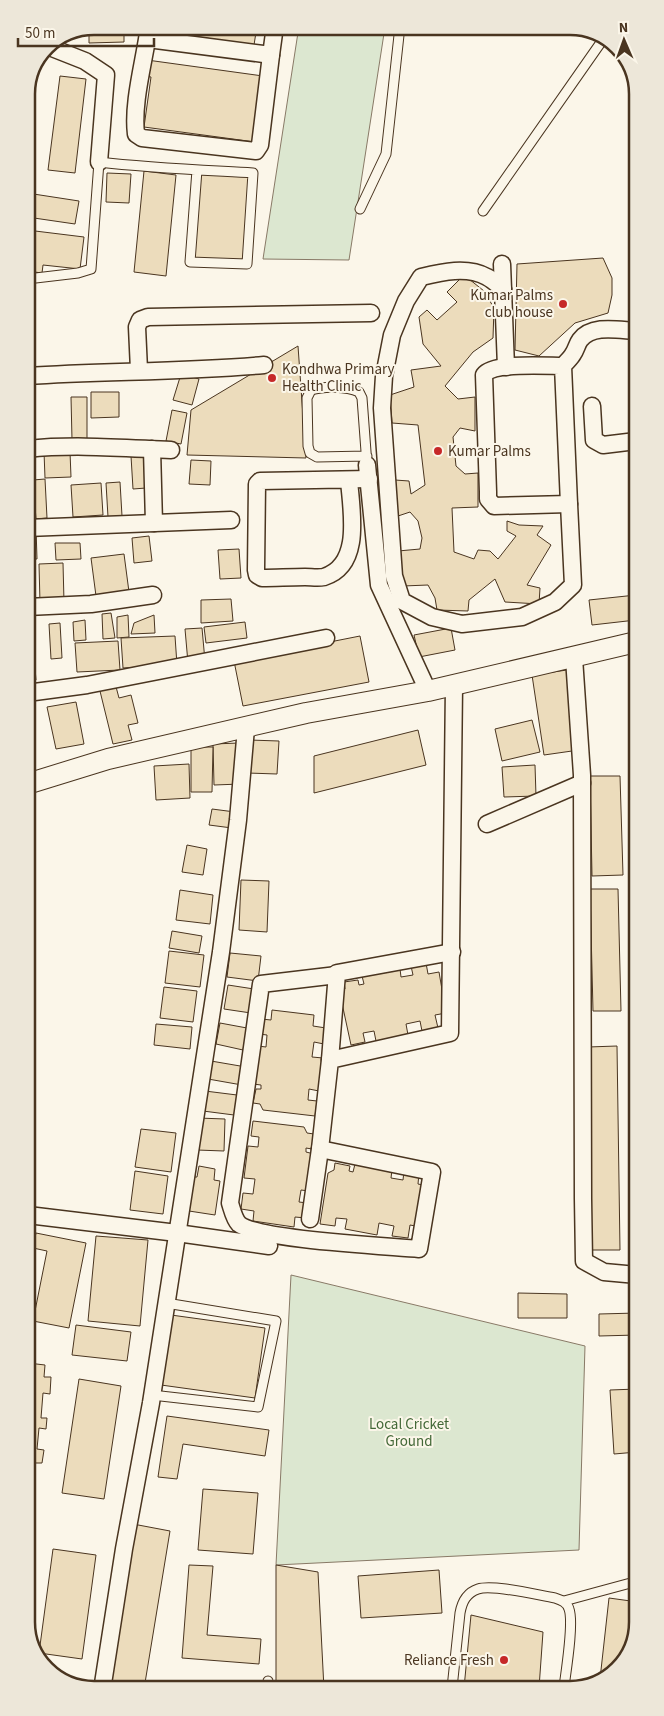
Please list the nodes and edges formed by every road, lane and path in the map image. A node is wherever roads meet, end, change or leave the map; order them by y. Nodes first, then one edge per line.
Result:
1 (148, 35) edge
2 (159, 35) edge
3 (274, 35) edge
4 (399, 35) edge
5 (599, 45) edge
6 (55, 49) edge
7 (271, 55) junction
8 (99, 162) junction
9 (197, 170) junction
10 (360, 209) dead end
11 (483, 211) dead end
12 (502, 264) dead end
13 (35, 278) edge
14 (503, 289) junction
15 (371, 313) dead end
16 (629, 330) edge
17 (264, 366) dead end
18 (562, 366) junction
19 (506, 367) junction
20 (139, 370) junction
21 (35, 376) edge
22 (592, 406) dead end
23 (629, 442) edge
24 (35, 448) edge
25 (152, 449) junction
26 (171, 450) dead end
27 (368, 467) junction
28 (349, 480) junction
29 (569, 504) junction
30 (231, 520) dead end
31 (154, 523) junction
32 (35, 528) edge
33 (153, 595) dead end
34 (35, 607) edge
35 (326, 638) dead end
36 (629, 644) edge
37 (574, 658) junction
38 (454, 685) junction
39 (428, 691) junction
40 (35, 692) edge
41 (246, 728) junction
42 (35, 782) edge
43 (582, 783) junction
44 (487, 824) dead end
45 (452, 952) junction
46 (337, 975) junction
47 (330, 1060) junction
48 (320, 1149) junction
49 (35, 1216) edge
50 (310, 1218) dead end
51 (177, 1232) junction
52 (269, 1246) dead end
53 (629, 1274) edge
54 (166, 1303) junction
55 (152, 1394) junction
56 (629, 1583) edge
57 (564, 1601) junction
58 (103, 1681) edge
59 (453, 1681) edge
60 (565, 1681) edge

1 - 7 street
2 - 7 street
3 - 7 street
4 - 10 lane
5 - 11 lane
6 - 8 street
8 - 9 lane
8 - 13 lane
9 - 9 lane
12 - 14 street
14 - 19 street
14 - 29 street
15 - 20 street
16 - 18 street
17 - 20 street
18 - 19 street
18 - 29 street
19 - 29 street
20 - 21 street
22 - 23 street
24 - 25 street
25 - 26 street
25 - 31 street
27 - 27 lane
27 - 28 street
27 - 39 street
28 - 28 street
30 - 31 street
31 - 32 street
33 - 34 street
35 - 40 street
36 - 37 street
37 - 38 street
37 - 43 street
38 - 39 street
38 - 45 street
39 - 41 street
41 - 42 street
41 - 51 street
43 - 44 street
43 - 53 street
45 - 46 street
45 - 47 street
46 - 47 street
46 - 48 street
47 - 48 street
48 - 50 street
49 - 51 street
51 - 52 street
51 - 54 street
54 - 55 street
54 - 55 lane
55 - 58 street
56 - 57 lane
57 - 59 lane
57 - 60 lane

